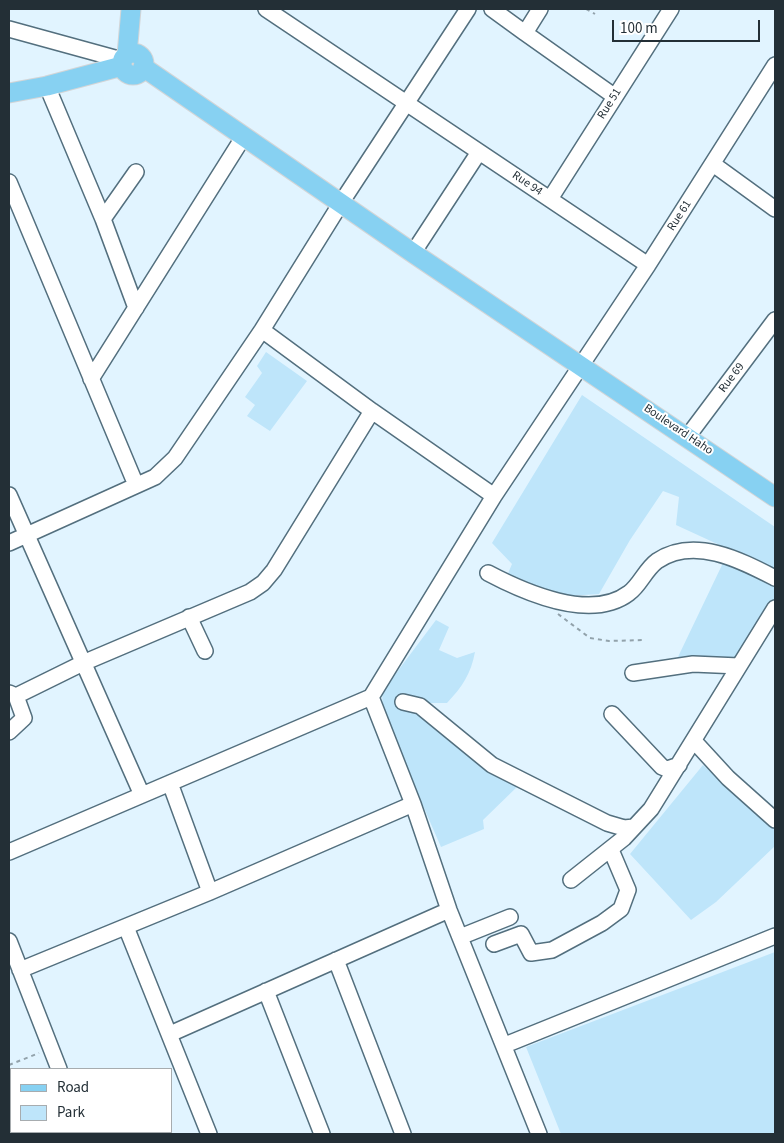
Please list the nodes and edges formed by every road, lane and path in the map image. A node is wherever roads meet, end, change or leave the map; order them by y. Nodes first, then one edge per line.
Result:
1 (131, 9) edge
2 (141, 9) edge
3 (266, 9) edge
4 (468, 9) edge
5 (492, 9) edge
6 (540, 9) edge
7 (586, 9) edge
8 (671, 9) edge
9 (595, 14) dead end
10 (9, 29) edge
11 (525, 33) junction
12 (130, 61) junction
13 (775, 65) edge
14 (47, 86) junction
15 (9, 93) edge
16 (614, 96) junction
17 (406, 103) junction
18 (244, 136) junction
19 (479, 152) junction
20 (713, 164) junction
21 (136, 172) dead end
22 (9, 182) edge
23 (550, 199) junction
24 (341, 203) junction
25 (775, 209) edge
26 (103, 219) junction
27 (413, 253) junction
28 (648, 265) junction
29 (136, 308) junction
30 (775, 320) edge
31 (262, 330) junction
32 (770, 337) edge
33 (580, 364) junction
34 (91, 379) junction
35 (372, 411) junction
36 (688, 436) junction
37 (136, 485) junction
38 (9, 495) edge
39 (494, 496) junction
40 (775, 496) edge
41 (26, 534) junction
42 (9, 543) edge
43 (488, 572) dead end
44 (775, 578) edge
45 (775, 608) edge
46 (553, 610) dead end
47 (189, 617) junction
48 (644, 640) dead end
49 (205, 651) dead end
50 (83, 663) junction
51 (739, 666) junction
52 (633, 673) dead end
53 (12, 695) edge
54 (371, 697) junction
55 (403, 702) dead end
56 (612, 714) dead end
57 (9, 732) edge
58 (694, 741) junction
59 (679, 765) junction
60 (170, 783) junction
61 (142, 795) junction
62 (413, 804) junction
63 (775, 820) edge
64 (634, 827) junction
65 (610, 850) junction
66 (9, 852) edge
67 (571, 880) dead end
68 (210, 892) junction
69 (450, 910) junction
70 (510, 917) dead end
71 (126, 927) junction
72 (775, 936) edge
73 (460, 937) junction
74 (9, 940) edge
75 (494, 944) dead end
76 (336, 960) junction
77 (20, 970) junction
78 (266, 991) junction
79 (170, 1034) junction
80 (505, 1045) junction
81 (51, 1048) junction
82 (9, 1065) edge
83 (59, 1068) edge
84 (209, 1134) edge
85 (322, 1134) edge
86 (403, 1134) edge
87 (539, 1134) edge

1 - 12 main road
2 - 12 main road
3 - 17 street, Rue 94
4 - 17 street
5 - 11 street
6 - 11 street
7 - 9 path
8 - 16 street, Rue 51
10 - 12 street
11 - 16 street
12 - 14 main road
12 - 18 main road, Boulevard Haho
13 - 20 street, Rue 61
14 - 15 main road
14 - 26 street
16 - 23 street, Rue 51
17 - 19 street, Rue 94
17 - 24 street
18 - 24 main road, Boulevard Haho
18 - 29 street
19 - 23 street, Rue 94
19 - 27 street
20 - 25 street
20 - 28 street, Rue 61
21 - 26 street
22 - 34 street
23 - 28 street, Rue 94
24 - 27 main road, Boulevard Haho
24 - 31 street
26 - 29 street
27 - 33 main road, Boulevard Haho
28 - 33 street, Rue 61
29 - 34 street
30 - 32 street, Rue 69
31 - 35 street
31 - 37 street
32 - 36 street, Rue 69
33 - 36 main road, Boulevard Haho
33 - 39 street, Rue 61
34 - 37 street
35 - 39 street
35 - 47 street
36 - 40 main road, Boulevard Haho
37 - 41 street
38 - 41 street
39 - 54 street, Rue 61
41 - 42 street
41 - 50 street
43 - 44 street
45 - 51 street
46 - 48 path
47 - 49 street
47 - 50 street
50 - 53 street
50 - 61 street
51 - 52 street
51 - 58 street
53 - 57 street
54 - 60 street
54 - 62 street
55 - 64 street
56 - 59 street
58 - 59 street
58 - 63 street
59 - 64 street
60 - 61 street
60 - 68 street
61 - 66 street
62 - 68 street
62 - 69 street
64 - 65 street
65 - 67 street
65 - 75 street
68 - 71 street
69 - 73 street
69 - 76 street
70 - 73 street
71 - 77 street
71 - 79 street
72 - 80 street
73 - 80 street
74 - 77 street
76 - 78 street
76 - 86 street
77 - 81 street
78 - 79 street
78 - 85 street
79 - 84 street
80 - 87 street
81 - 82 path
81 - 83 street

